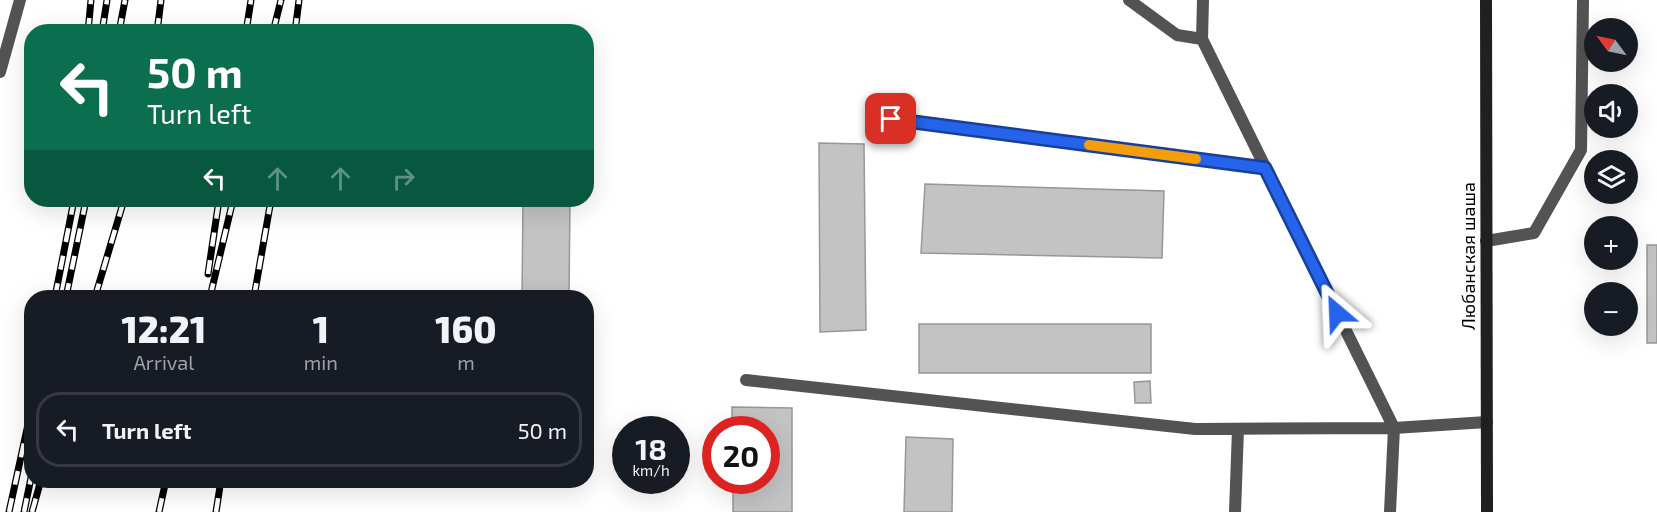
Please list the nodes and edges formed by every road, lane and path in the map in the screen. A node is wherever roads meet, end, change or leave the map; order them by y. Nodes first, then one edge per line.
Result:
1 (20, 0) edge
2 (1129, 0) edge
3 (1203, 0) edge
4 (1486, 0) edge
5 (1583, 0) edge
6 (1202, 39) junction
7 (0, 72) edge
8 (891, 119) dead end
9 (1265, 168) junction
10 (1486, 241) junction
11 (746, 380) dead end
12 (1487, 422) junction
13 (1394, 428) junction
14 (1238, 429) junction
15 (1235, 512) edge
16 (1390, 512) edge
17 (1487, 512) edge

1 - 7 lane
2 - 6 lane
3 - 6 lane
4 - 10 main road, Любанская шаша
5 - 10 lane
6 - 9 lane
8 - 9 lane
9 - 13 lane
10 - 12 main road, Любанская шаша
11 - 14 lane
12 - 13 lane
12 - 17 main road, Любанская шаша
13 - 14 lane
13 - 16 lane
14 - 15 lane

